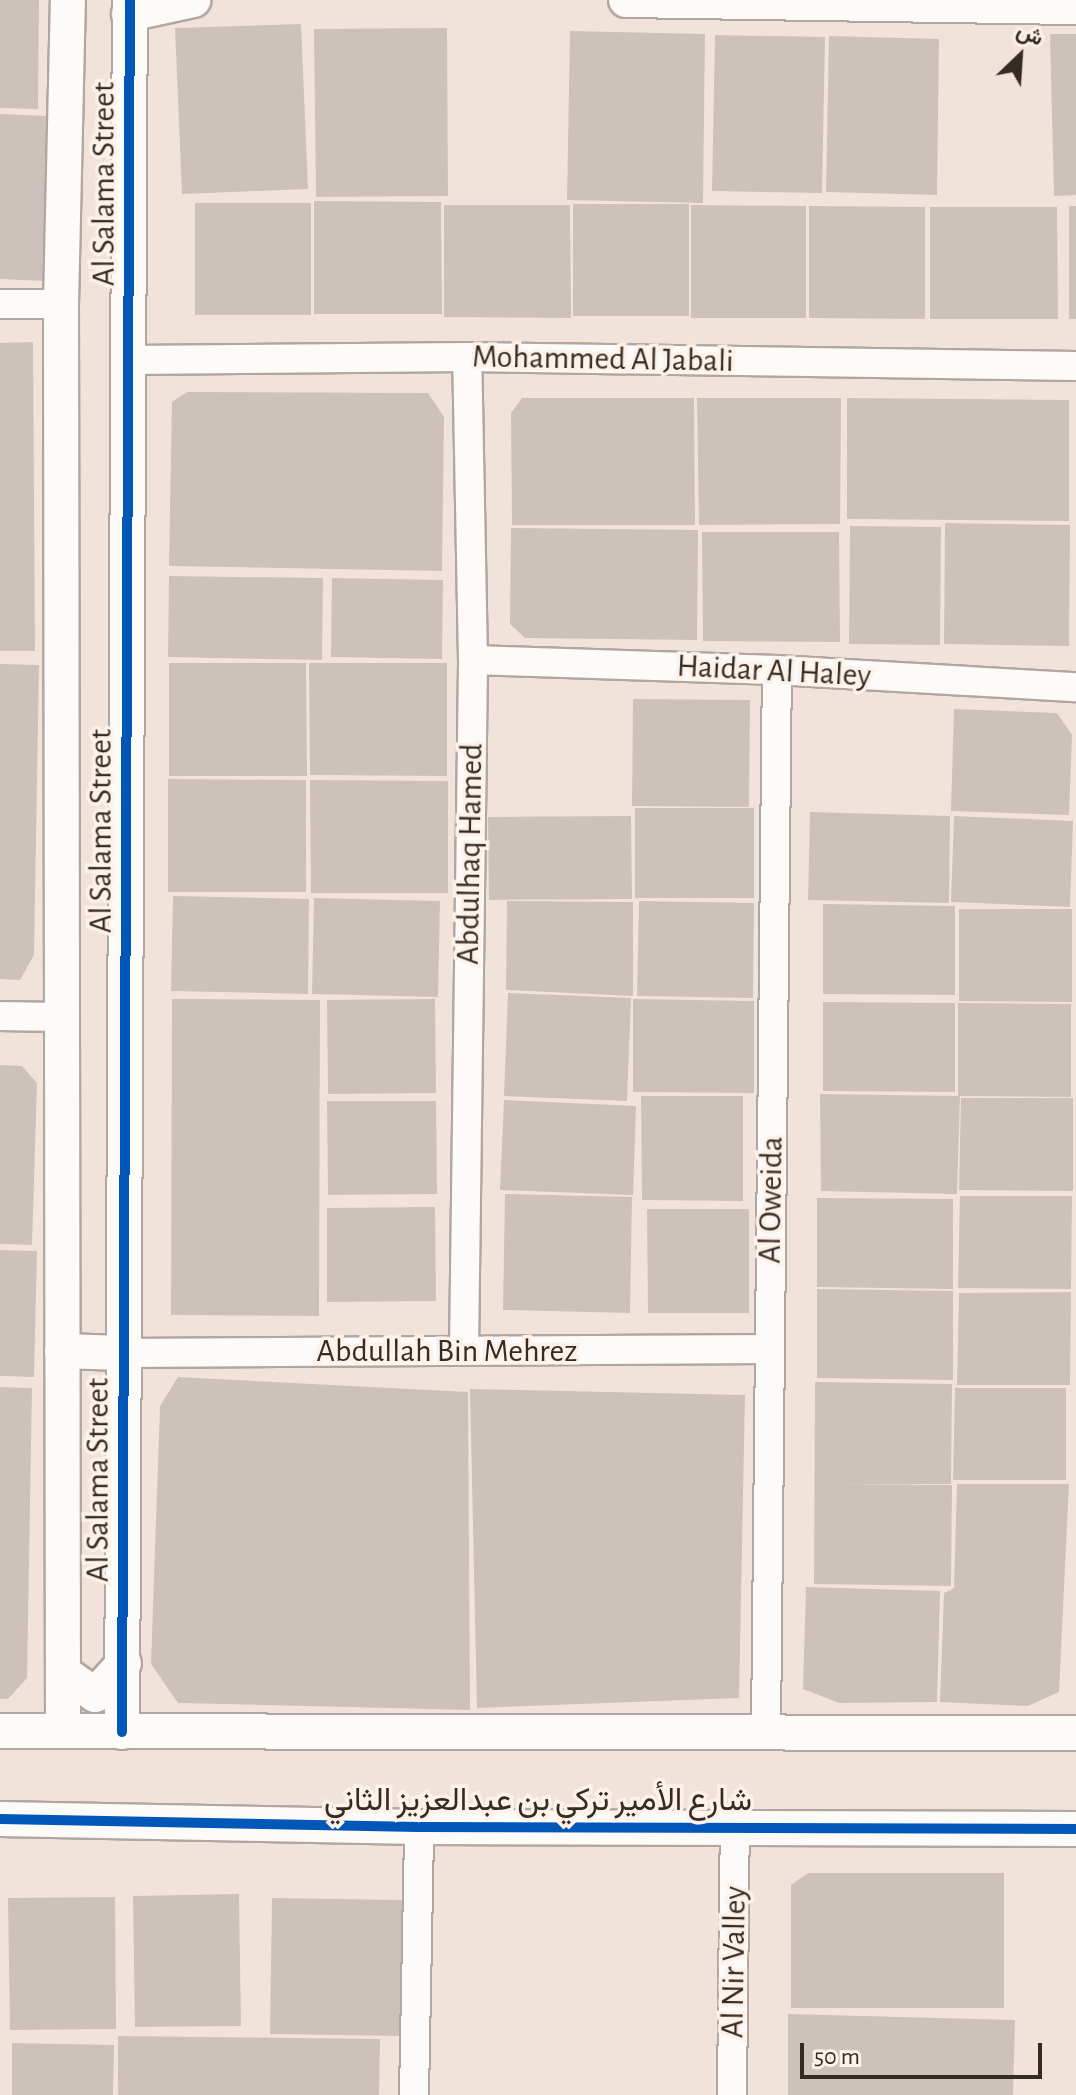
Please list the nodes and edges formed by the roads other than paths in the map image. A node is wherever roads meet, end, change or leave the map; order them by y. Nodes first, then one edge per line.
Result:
1 (68, 0) edge
2 (193, 0) edge
3 (626, 0) edge
4 (129, 7) edge
5 (1076, 7) edge
6 (0, 304) edge
7 (61, 304) junction
8 (467, 357) junction
9 (130, 360) junction
10 (1076, 366) edge
11 (473, 660) junction
12 (777, 670) junction
13 (1076, 687) edge
14 (0, 1016) edge
15 (60, 1017) junction
16 (770, 1349) junction
17 (62, 1351) junction
18 (464, 1351) junction
19 (123, 1353) junction
20 (124, 1663) junction
21 (64, 1673) junction
22 (766, 1730) junction
23 (0, 1731) edge
24 (63, 1731) junction
25 (122, 1732) junction
26 (1076, 1733) edge
27 (0, 1819) edge
28 (419, 1827) junction
29 (735, 1828) junction
30 (1076, 1829) edge
31 (414, 2095) edge
32 (732, 2095) edge

1 - 7 street
2 - 4 street
3 - 5 street
4 - 9 street, Al Salama Street
6 - 7 street
7 - 15 street
8 - 9 street, Mohammed Al Jabali
8 - 10 street, Mohammed Al Jabali
8 - 11 street, Abdulhaq Hamed
9 - 19 street, Al Salama Street
11 - 12 street, Haidar Al Haley
11 - 18 street, Abdulhaq Hamed
12 - 13 street, Haidar Al Haley
12 - 16 street, Al Oweida
14 - 15 street
15 - 17 street
16 - 18 street, Abdullah Bin Mehrez
16 - 22 street, Al Oweida
17 - 19 street
17 - 21 street
18 - 19 street, Abdullah Bin Mehrez
19 - 20 street, Al Salama Street
20 - 21 street
20 - 25 street, Al Salama Street
21 - 24 street
22 - 25 street
22 - 26 street
23 - 24 street
24 - 25 street
27 - 28 street, شارع الأمير تركي بن عبدالعزيز الثاني
28 - 29 street, شارع الأمير تركي بن عبدالعزيز الثاني
28 - 31 street
29 - 30 street, شارع الأمير تركي بن عبدالعزيز الثاني
29 - 32 street, Al Nir Valley

